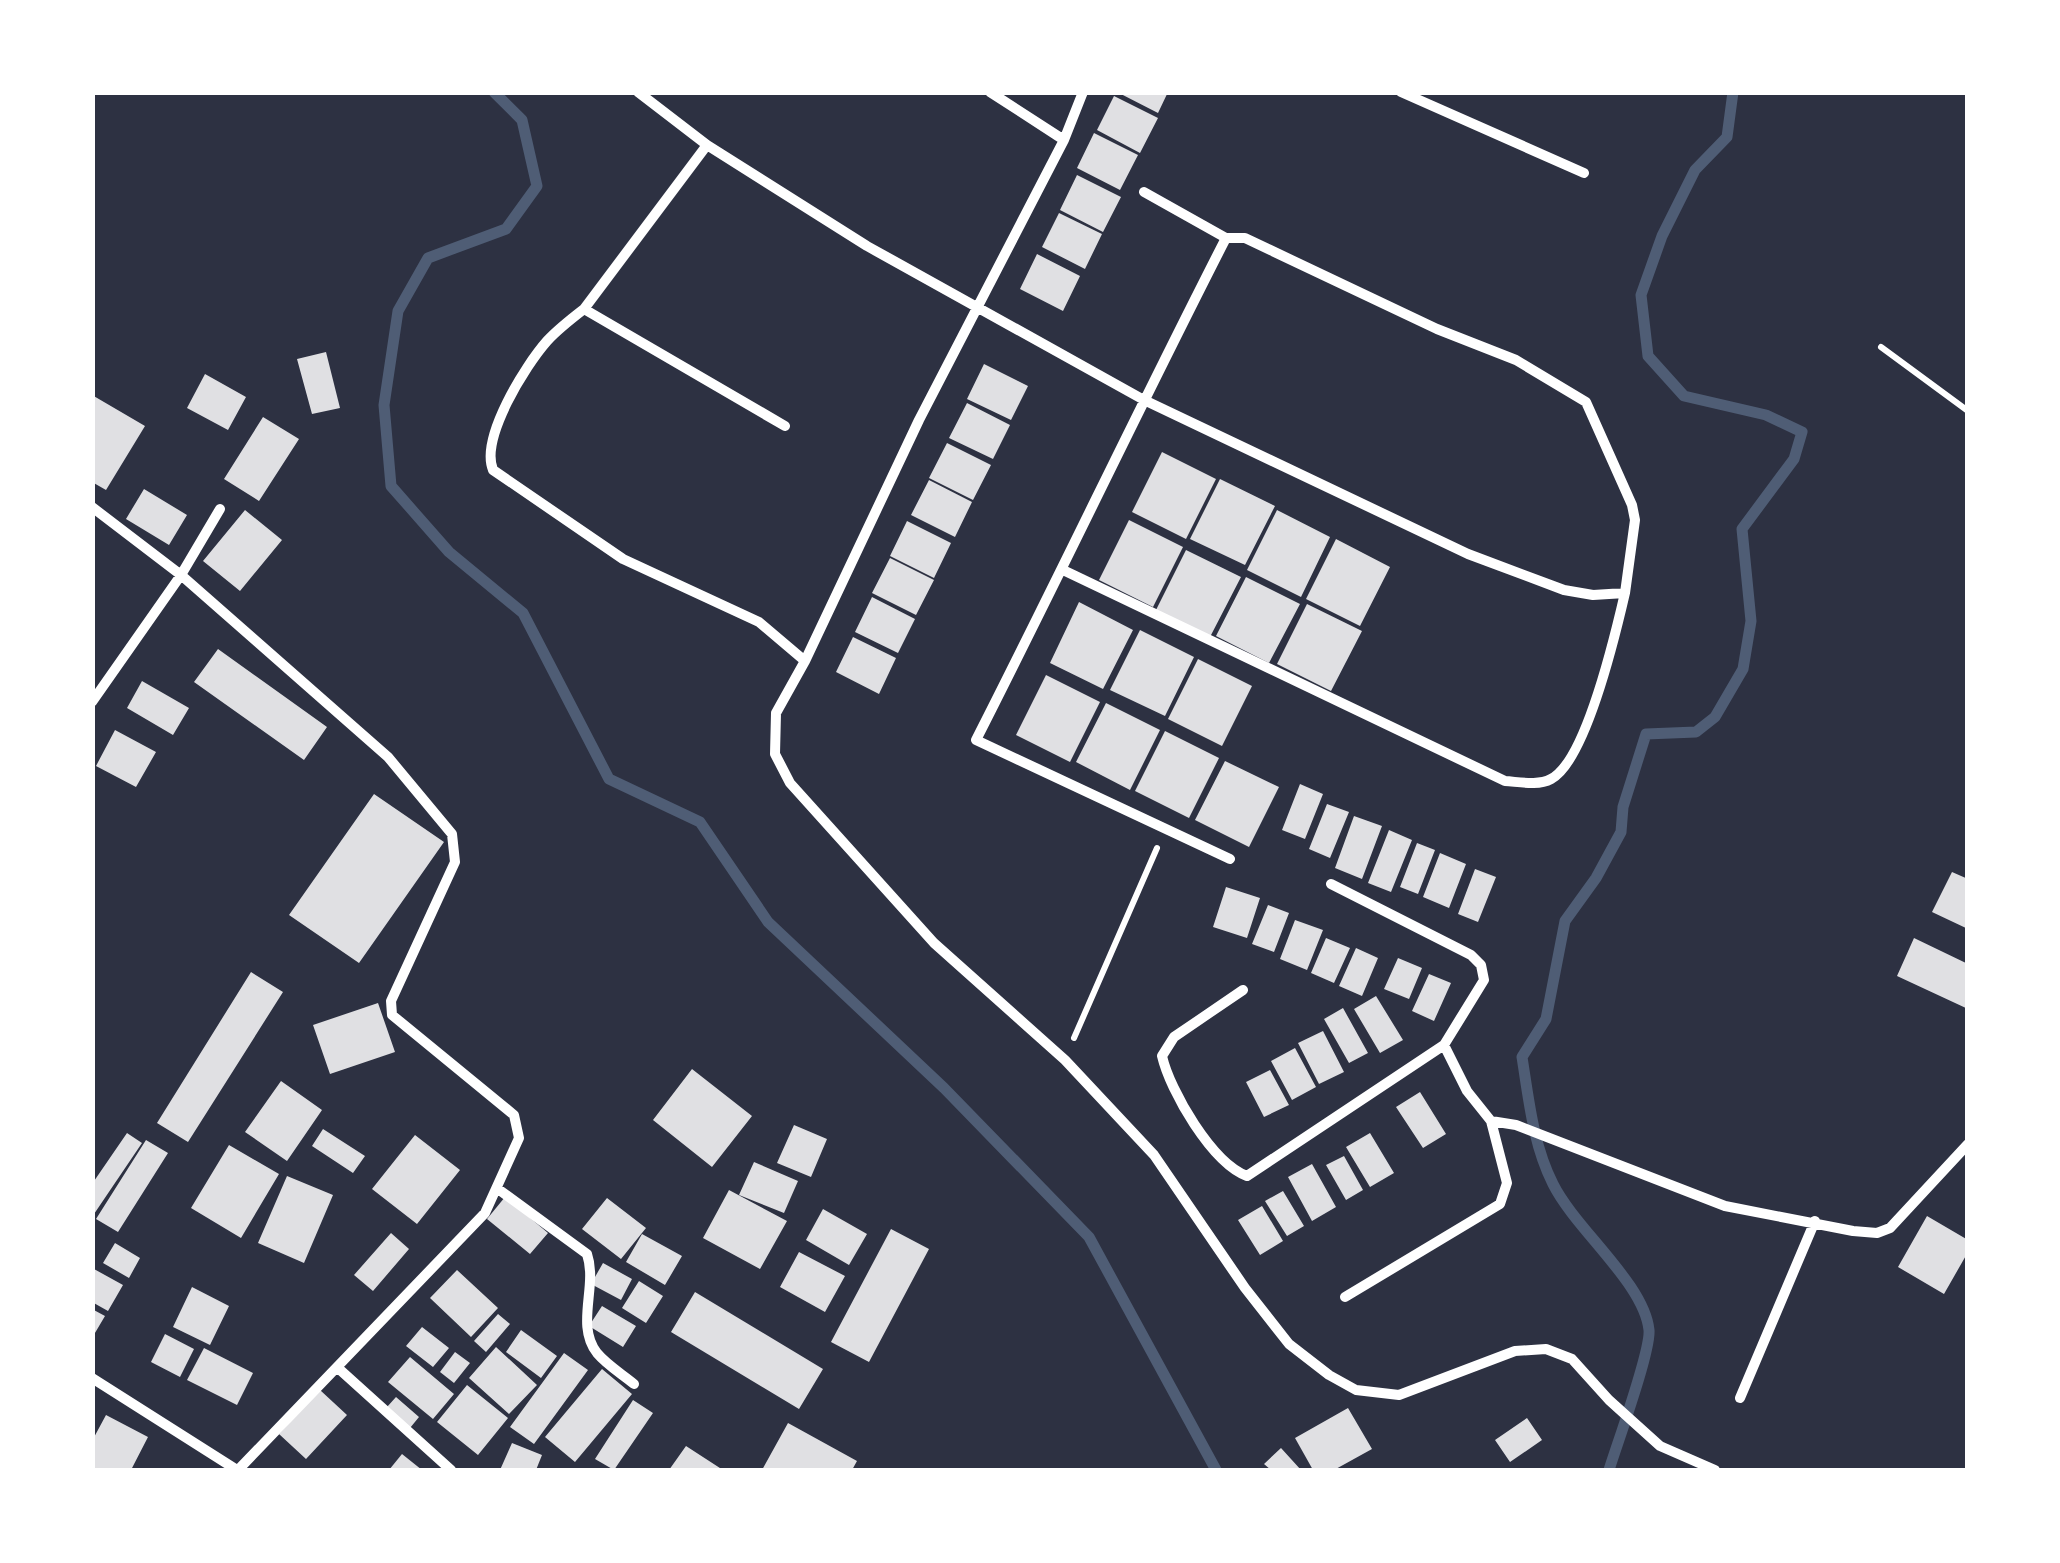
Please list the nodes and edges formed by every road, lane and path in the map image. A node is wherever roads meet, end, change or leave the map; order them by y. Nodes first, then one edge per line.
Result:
1 (638, 92) edge
2 (990, 92) edge
3 (1083, 92) edge
4 (1401, 92) edge
5 (1064, 140) junction
6 (707, 145) junction
7 (1584, 172) dead end
8 (1144, 192) dead end
9 (1226, 238) junction
10 (978, 307) junction
11 (584, 309) junction
12 (1882, 347) dead end
13 (1144, 400) junction
14 (1968, 411) edge
15 (785, 426) dead end
16 (92, 507) edge
17 (220, 509) dead end
18 (1064, 570) junction
19 (181, 575) junction
20 (1625, 593) junction
21 (805, 661) junction
22 (92, 702) edge
23 (1165, 828) junction
24 (1230, 859) dead end
25 (1331, 884) dead end
26 (1243, 990) dead end
27 (1444, 1045) junction
28 (1065, 1060) junction
29 (1491, 1121) junction
30 (1968, 1144) edge
31 (498, 1189) junction
32 (1816, 1221) junction
33 (1345, 1297) dead end
34 (338, 1368) junction
35 (92, 1378) edge
36 (634, 1384) dead end
37 (1740, 1398) dead end
38 (238, 1470) edge
39 (451, 1470) edge
40 (1715, 1470) edge

1 - 6 street
2 - 5 street
3 - 5 street
4 - 7 street
5 - 10 street
6 - 10 street
6 - 11 street
8 - 9 street
9 - 13 street
9 - 20 street
10 - 13 street
10 - 21 street
11 - 15 street
11 - 21 street
12 - 14 path
13 - 18 street
13 - 20 street
16 - 19 street
17 - 19 street
18 - 20 street
18 - 23 street
19 - 22 street
19 - 31 street
21 - 28 street
23 - 24 street
23 - 28 path
25 - 27 street
26 - 27 street
27 - 29 street
28 - 40 street
29 - 32 street
29 - 33 street
30 - 32 street
31 - 34 street
31 - 36 street
32 - 37 street
34 - 38 street
34 - 39 street
35 - 38 street

